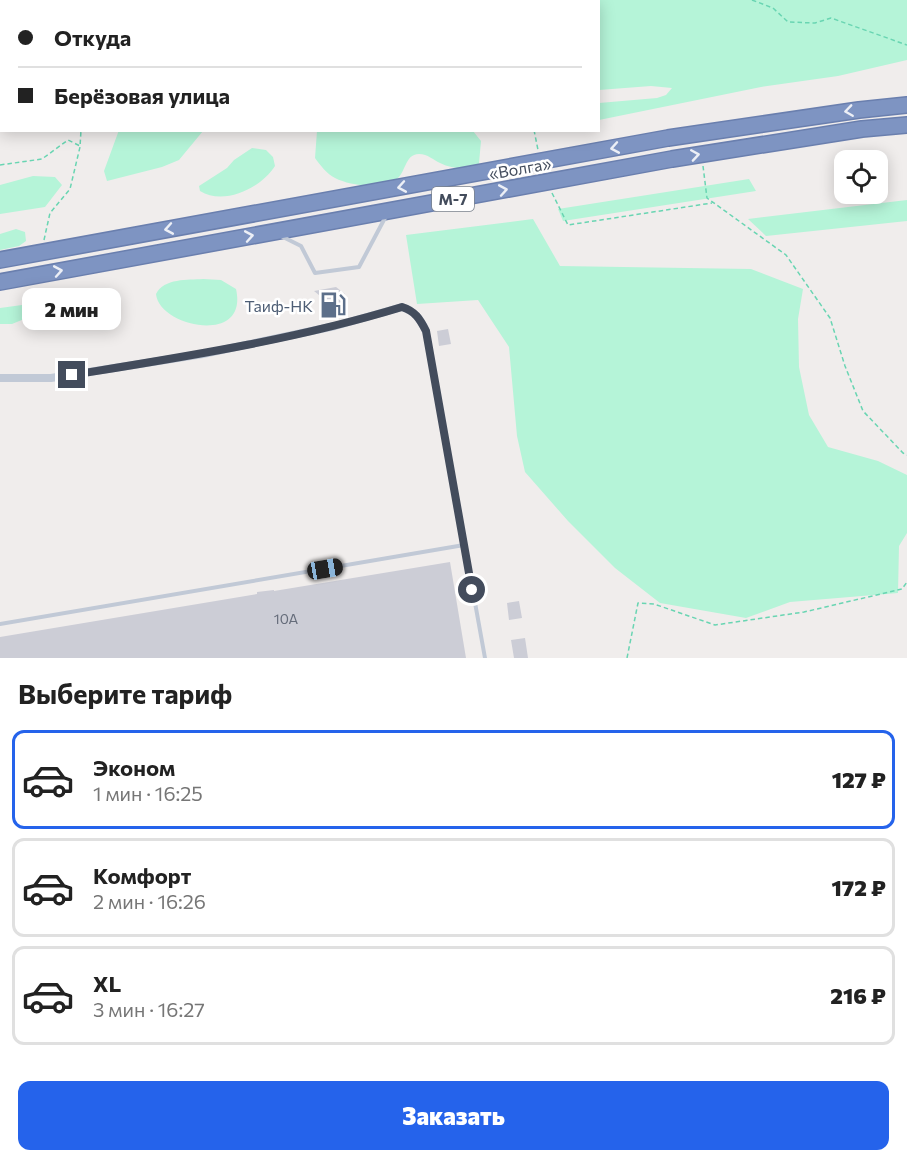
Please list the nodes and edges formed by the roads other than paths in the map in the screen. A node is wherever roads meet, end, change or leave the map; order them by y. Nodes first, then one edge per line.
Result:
1 (907, 105) edge
2 (907, 125) edge
3 (389, 211) junction
4 (272, 232) junction
5 (0, 260) edge
6 (0, 282) edge
7 (426, 331) joint
8 (0, 378) edge
9 (464, 545) junction
10 (0, 624) edge
11 (485, 658) edge

1 -> 5 highway, «Волга» / М-7
3 -> 2 highway, «Волга» / М-7
3 - 4 highway, «Волга» / М-7
3 - 4 lane
6 -> 4 highway, «Волга» / М-7
7 - 8 street
7 - 9 lane
9 - 10 lane
9 - 11 lane

